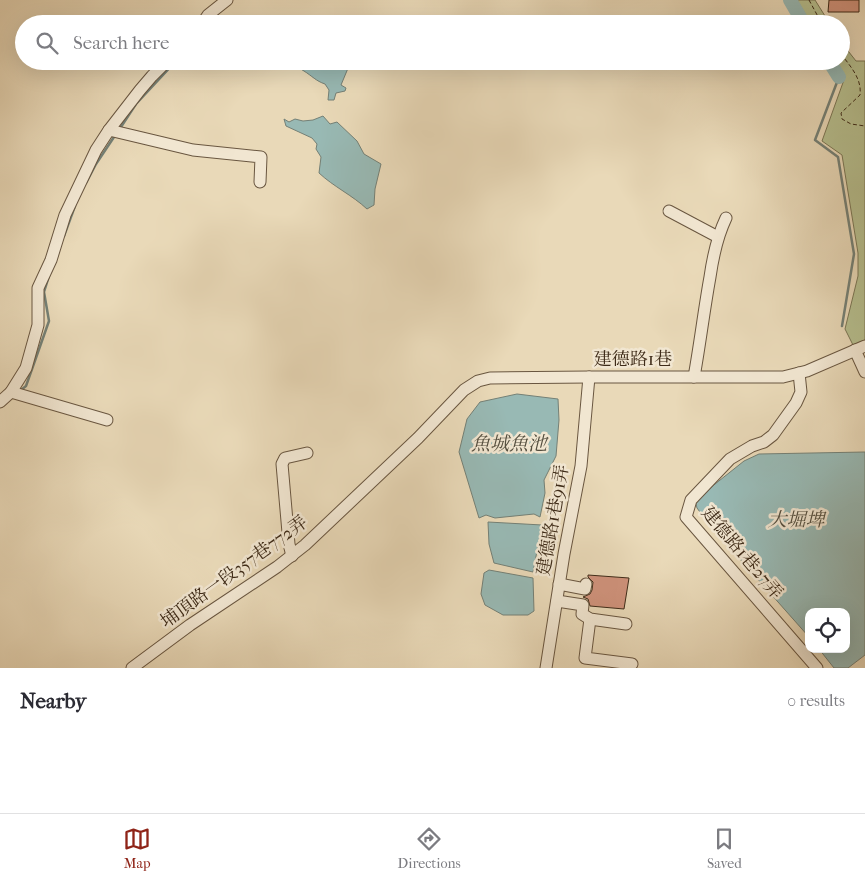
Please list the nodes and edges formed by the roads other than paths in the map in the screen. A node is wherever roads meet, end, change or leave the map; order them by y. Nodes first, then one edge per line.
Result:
1 (226, 0) edge
2 (209, 15) edge
3 (158, 70) edge
4 (109, 130) junction
5 (260, 182) dead end
6 (668, 211) dead end
7 (726, 218) dead end
8 (718, 237) junction
9 (860, 348) edge
10 (865, 372) edge
11 (799, 373) junction
12 (589, 376) junction
13 (694, 377) junction
14 (11, 392) junction
15 (0, 402) edge
16 (107, 420) dead end
17 (418, 438) joint
18 (307, 453) dead end
19 (292, 556) junction
20 (559, 584) junction
21 (557, 601) junction
22 (582, 605) junction
23 (590, 619) junction
24 (626, 624) dead end
25 (632, 664) dead end
26 (132, 668) edge
27 (546, 668) edge
28 (817, 668) edge

1 - 2 street
3 - 4 street
4 - 5 street
4 - 14 street
6 - 8 street
7 - 8 street
8 - 13 street
9 - 10 street
9 - 11 street, 建德路1巷
11 - 13 street, 建德路1巷
11 - 28 street, 建德路1巷27弄
12 - 13 street, 建德路1巷
12 - 17 street, 建德路1巷
12 - 20 street, 建德路1巷91弄
14 - 15 street
14 - 16 street
17 - 19 street, 埔頂路一段357巷772弄
18 - 19 street
19 - 26 street, 埔頂路一段357巷772弄
20 - 21 street, 建德路1巷91弄
20 - 22 street
21 - 22 street
21 - 27 street, 建德路1巷91弄
22 - 23 street
23 - 24 street
23 - 25 street

